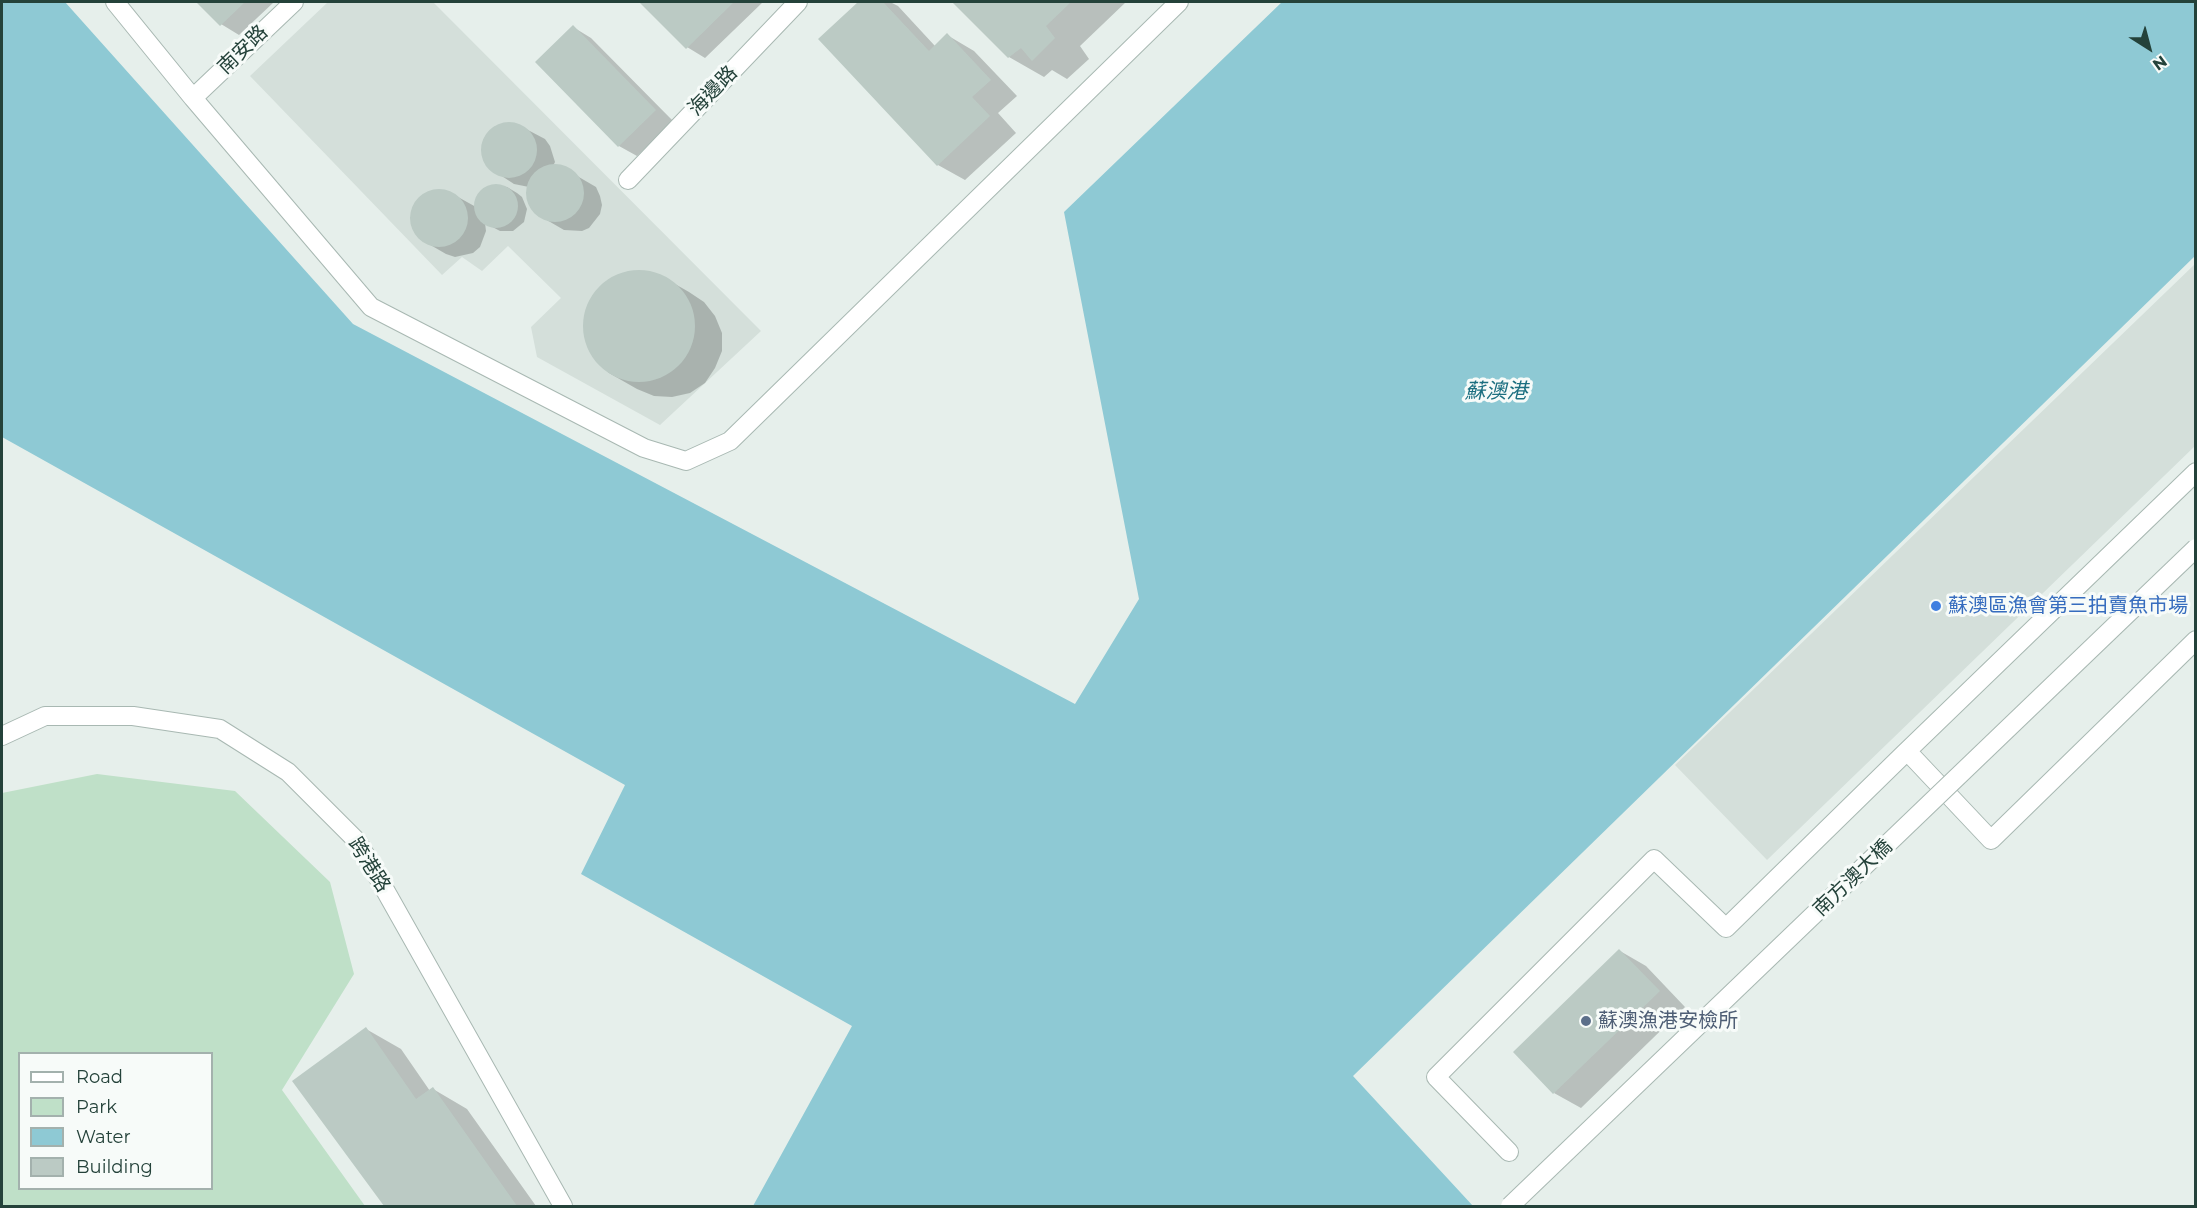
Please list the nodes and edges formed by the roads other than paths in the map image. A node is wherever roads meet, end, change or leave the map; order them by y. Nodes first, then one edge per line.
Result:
1 (115, 2) edge
2 (294, 2) edge
3 (798, 2) edge
4 (1179, 2) edge
5 (193, 98) junction
6 (628, 180) dead end
7 (2196, 472) edge
8 (2196, 548) edge
9 (2196, 640) edge
10 (2, 736) edge
11 (1907, 751) junction
12 (1509, 1152) dead end
13 (564, 1206) edge
14 (1510, 1206) edge

1 - 5 street
2 - 5 street, 南安路
3 - 6 street, 海邊路
4 - 5 street
7 - 11 street
8 - 14 street, 南方澳大橋, bridge
9 - 11 street
10 - 13 street, 跨港路
11 - 12 street

